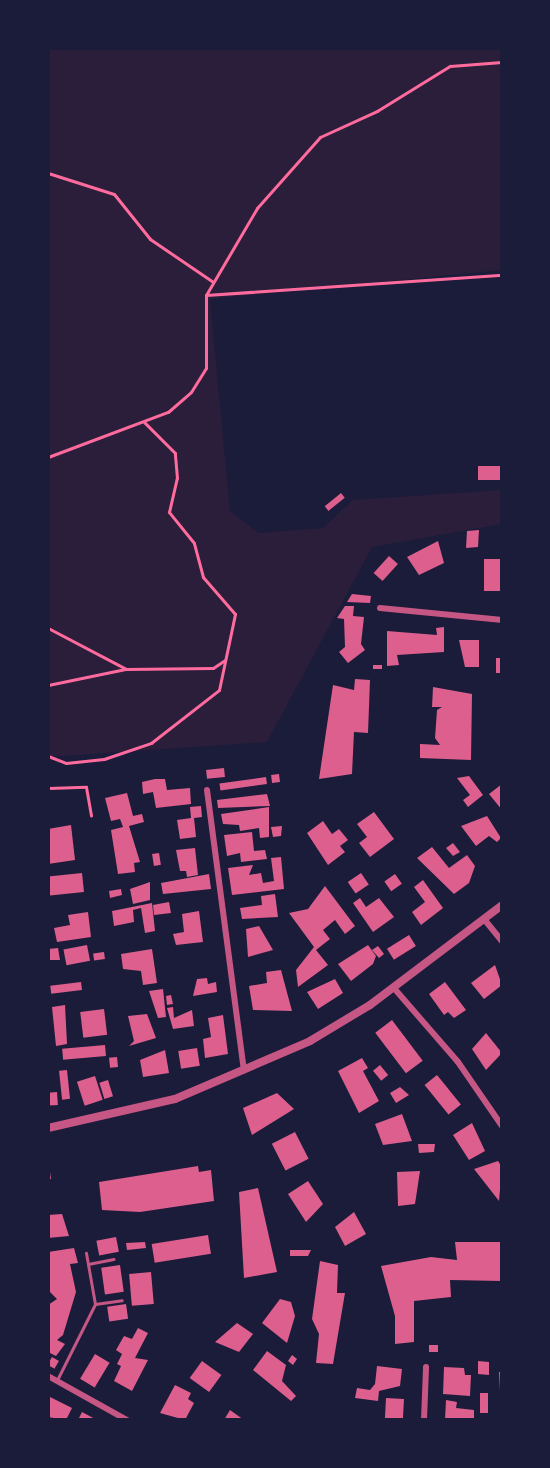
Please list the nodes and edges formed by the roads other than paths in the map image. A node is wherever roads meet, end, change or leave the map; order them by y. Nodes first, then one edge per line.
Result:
1 (380, 608) dead end
2 (502, 620) edge
3 (207, 790) dead end
4 (502, 905) edge
5 (484, 919) junction
6 (502, 941) edge
7 (393, 987) junction
8 (244, 1071) junction
9 (502, 1126) edge
10 (48, 1128) edge
11 (86, 1253) dead end
12 (114, 1259) dead end
13 (88, 1264) junction
14 (122, 1300) dead end
15 (95, 1304) junction
16 (426, 1367) dead end
17 (48, 1376) edge
18 (56, 1382) junction
19 (128, 1420) edge
20 (424, 1420) edge

1 - 2 street
3 - 8 street
4 - 5 street
5 - 6 street
5 - 7 street
7 - 8 street
7 - 9 street
8 - 10 street
11 - 13 lane
12 - 13 lane
13 - 15 lane
14 - 15 lane
15 - 18 lane
16 - 20 street
17 - 18 street
18 - 19 street

